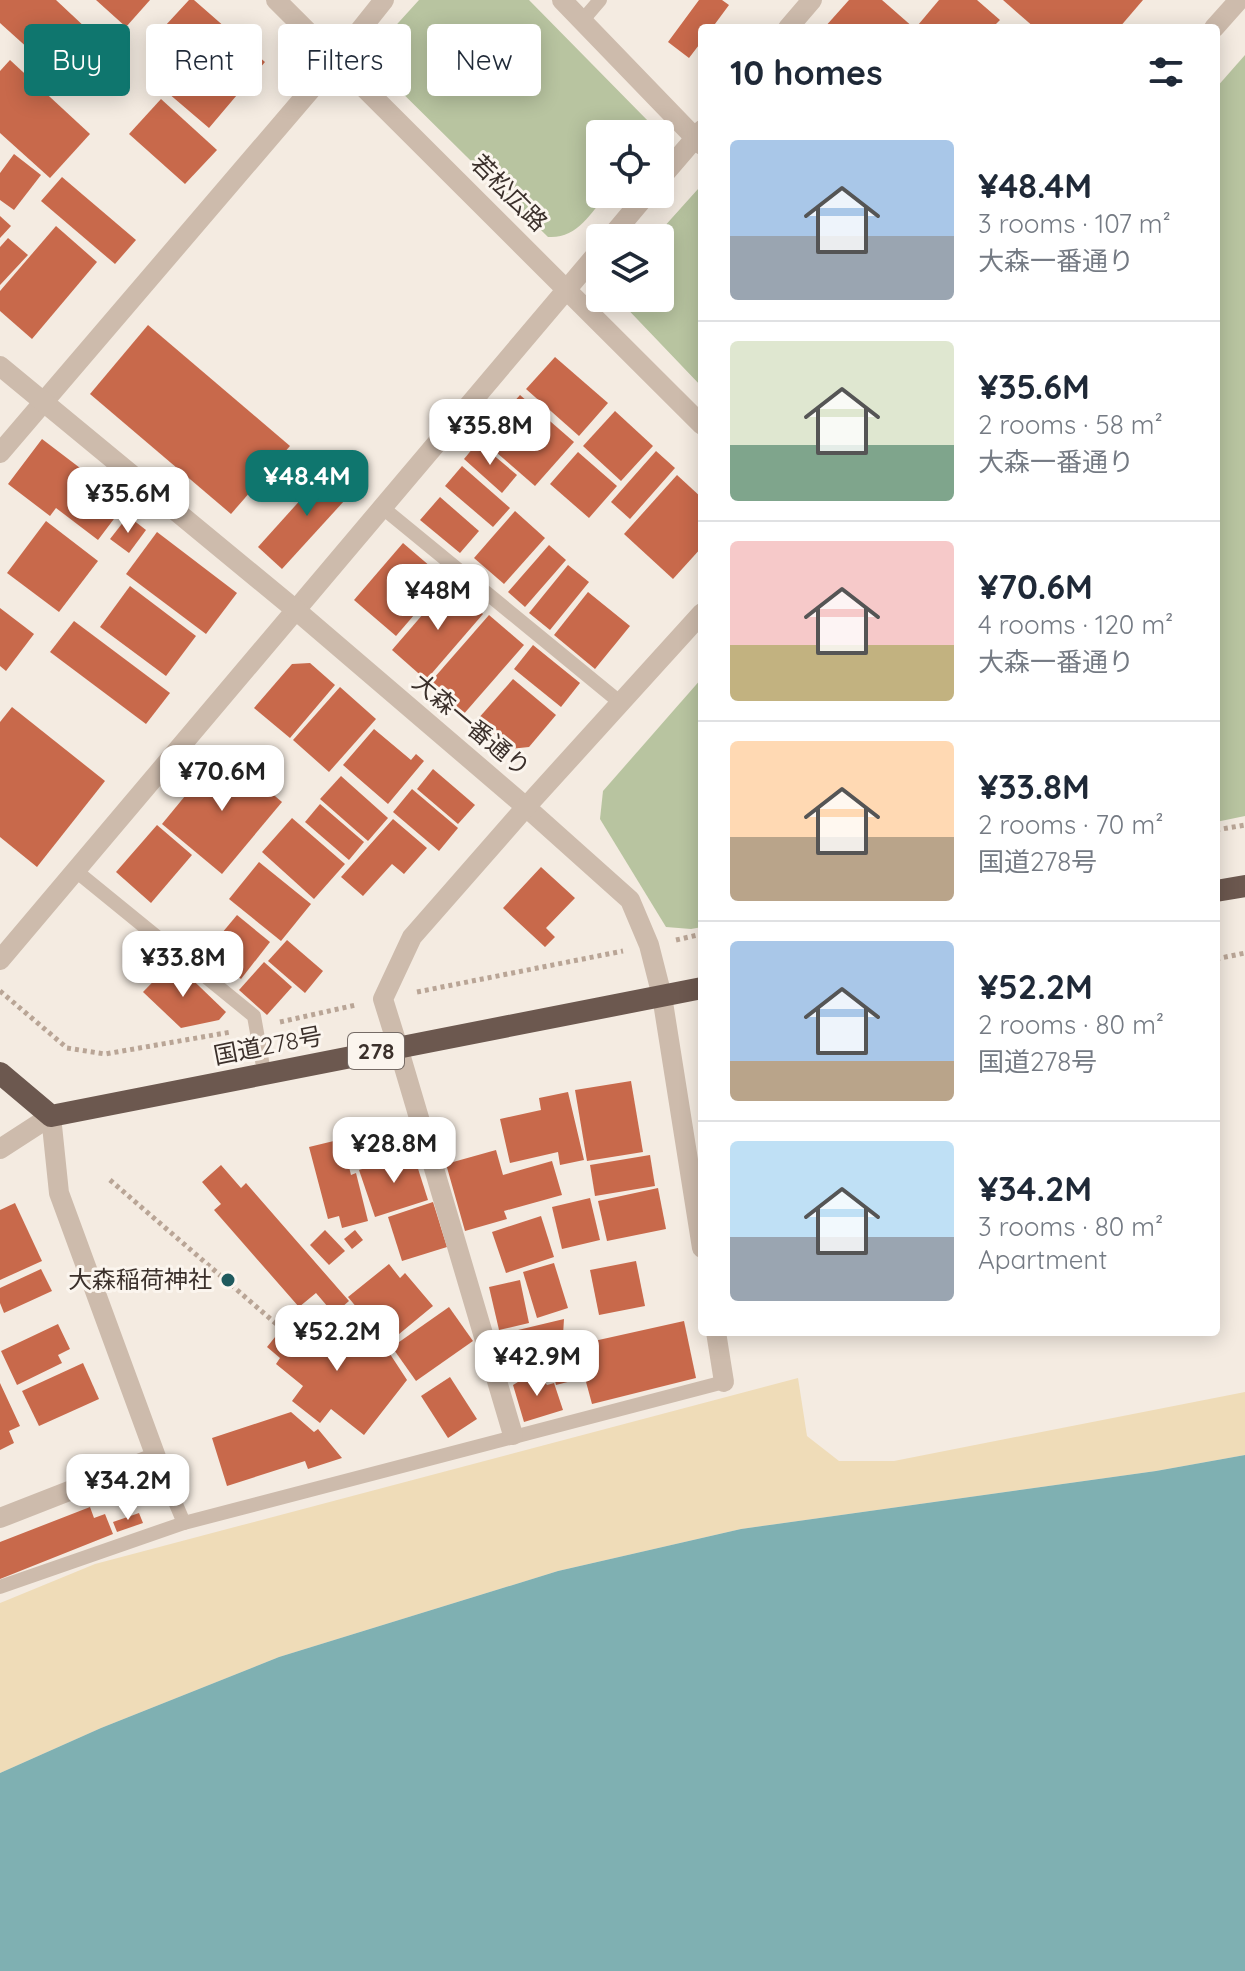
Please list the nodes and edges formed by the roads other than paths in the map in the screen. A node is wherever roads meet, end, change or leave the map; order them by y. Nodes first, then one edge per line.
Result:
1 (276, 0) edge
2 (384, 0) edge
3 (562, 0) edge
4 (600, 0) edge
5 (812, 0) edge
6 (1239, 0) edge
7 (582, 21) junction
8 (301, 24) edge
9 (365, 24) edge
10 (791, 24) edge
11 (1218, 24) edge
12 (305, 96) edge
13 (374, 96) edge
14 (698, 136) edge
15 (698, 140) edge
16 (674, 165) edge
17 (635, 208) edge
18 (622, 224) edge
19 (586, 266) edge
20 (567, 288) junction
21 (0, 366) edge
22 (43, 403) junction
23 (698, 421) edge
24 (0, 453) edge
25 (383, 508) junction
26 (297, 611) junction
27 (698, 618) edge
28 (622, 704) junction
29 (526, 807) junction
30 (76, 871) junction
31 (1245, 886) edge
32 (1220, 890) edge
33 (0, 960) edge
34 (698, 989) edge
35 (662, 996) junction
36 (398, 1047) junction
37 (264, 1072) junction
38 (0, 1073) edge
39 (51, 1116) junction
40 (0, 1149) edge
41 (698, 1223) edge
42 (717, 1336) edge
43 (724, 1382) joint
44 (513, 1435) junction
45 (156, 1457) junction
46 (0, 1518) edge
47 (184, 1523) junction
48 (0, 1587) edge

1 - 8 street, 若松広路
2 - 9 street
3 - 7 street
4 - 7 lane
5 - 10 street
6 - 11 street
7 - 14 street
12 - 22 street
13 - 20 street, 若松広路
15 - 16 street
17 - 18 street
19 - 20 street
20 - 23 street, 若松広路
20 - 25 street
21 - 22 street, 大森一番通り
22 - 24 street
22 - 26 street, 大森一番通り
25 - 26 street
25 - 28 lane
26 - 29 street, 大森一番通り
26 - 30 street
27 - 28 street
28 - 29 street
29 - 35 street, 大森一番通り
29 - 36 street
30 - 33 street
30 - 37 lane
31 - 32 highway
34 - 35 highway, 国道278号 / 278
35 - 36 highway, 国道278号 / 278
35 - 41 street, 大森一番通り
36 - 37 highway, 国道278号 / 278
36 - 44 street
37 - 39 highway, 国道278号 / 278
38 - 39 highway
39 - 40 street
39 - 45 street
42 - 43 street
43 - 44 lane
44 - 47 lane
45 - 46 street
45 - 47 lane
47 - 48 lane

